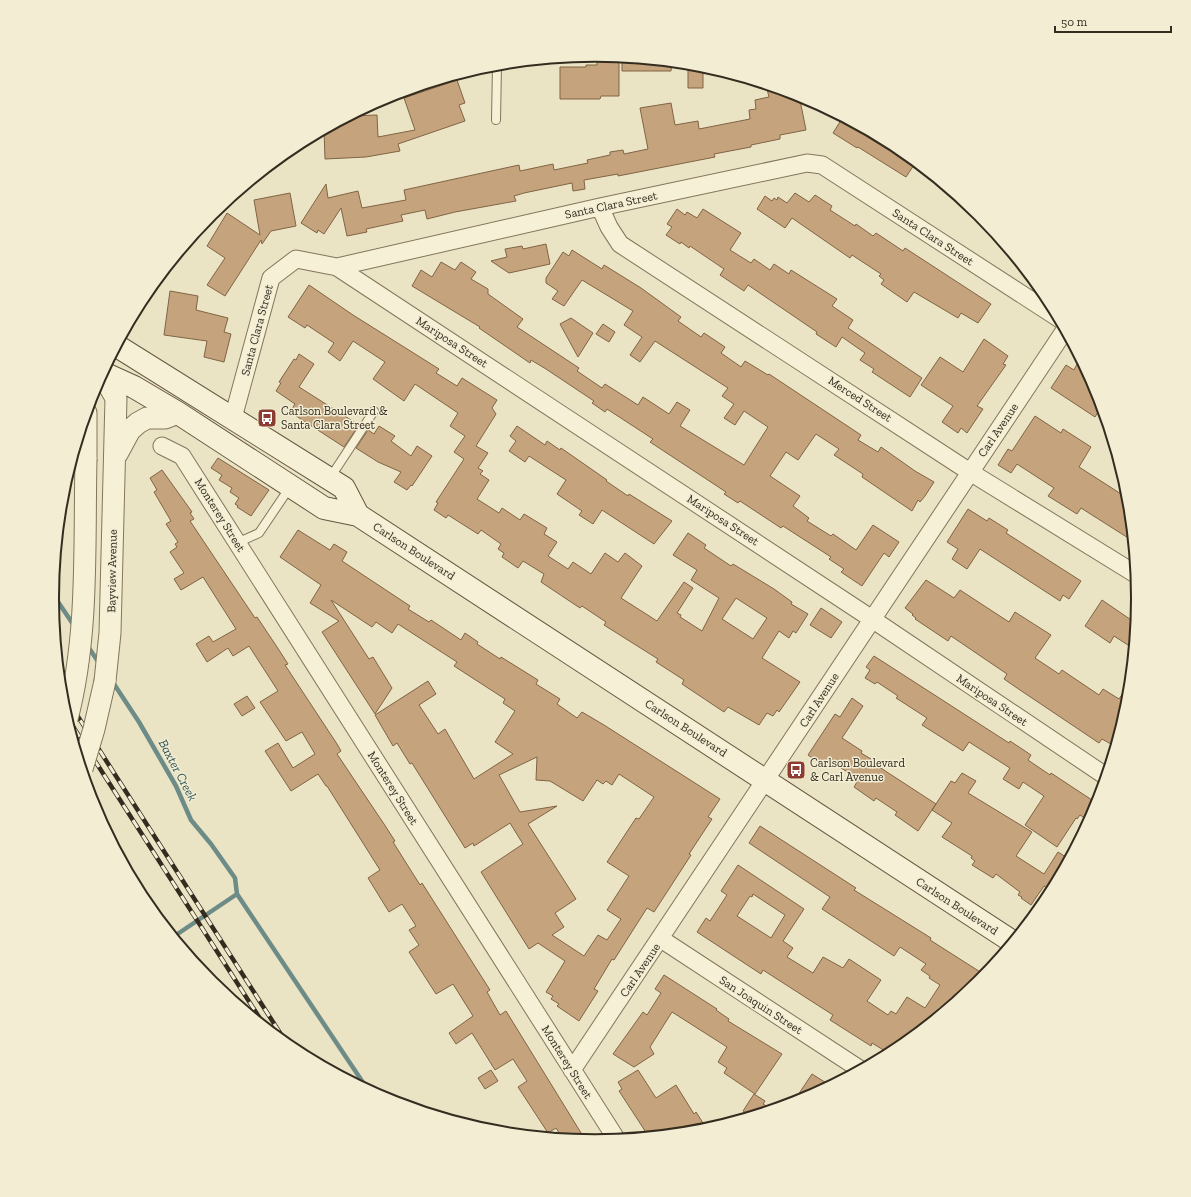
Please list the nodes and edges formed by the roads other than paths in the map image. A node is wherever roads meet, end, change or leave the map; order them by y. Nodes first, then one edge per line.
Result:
1 (497, 71) edge
2 (496, 120) dead end
3 (600, 207) junction
4 (337, 267) junction
5 (1049, 312) edge
6 (1062, 334) edge
7 (121, 348) edge
8 (108, 375) edge
9 (106, 380) edge
10 (374, 411) dead end
11 (178, 413) junction
12 (233, 418) junction
13 (86, 429) edge
14 (162, 446) dead end
15 (114, 458) junction
16 (970, 472) junction
17 (330, 479) junction
18 (290, 487) junction
19 (358, 515) junction
20 (237, 543) junction
21 (1131, 571) edge
22 (872, 619) junction
23 (70, 706) edge
24 (84, 761) edge
25 (1103, 774) edge
26 (766, 780) junction
27 (1009, 939) edge
28 (661, 940) junction
29 (857, 1067) edge
30 (572, 1070) junction
31 (613, 1135) edge

1 - 2 lane
3 - 4 street, Santa Clara Street
3 - 5 street, Santa Clara Street
3 - 16 street, Merced Street
4 - 12 street, Santa Clara Street
4 - 22 street, Mariposa Street
6 - 16 street, Carl Avenue
7 - 12 main road, Carlson Boulevard
8 - 11 main road, Carlson Boulevard
9 - 15 street, Bayview Avenue
10 - 17 lane
11 - 15 street
11 - 18 main road, Carlson Boulevard
12 - 17 main road, Carlson Boulevard
13 - 23 street, bridge
14 - 20 street, Monterey Street
15 - 24 street, Bayview Avenue, bridge
16 - 21 street, Merced Street
16 - 22 street, Carl Avenue
17 - 19 main road, Carlson Boulevard
18 - 19 main road, Carlson Boulevard
18 - 20 lane
19 - 26 main road, Carlson Boulevard
20 - 30 street, Monterey Street
22 - 25 street, Mariposa Street
22 - 26 street, Carl Avenue
26 - 27 main road, Carlson Boulevard
26 - 28 street, Carl Avenue
28 - 29 street, San Joaquin Street
28 - 30 street, Carl Avenue
30 - 31 street, Monterey Street

